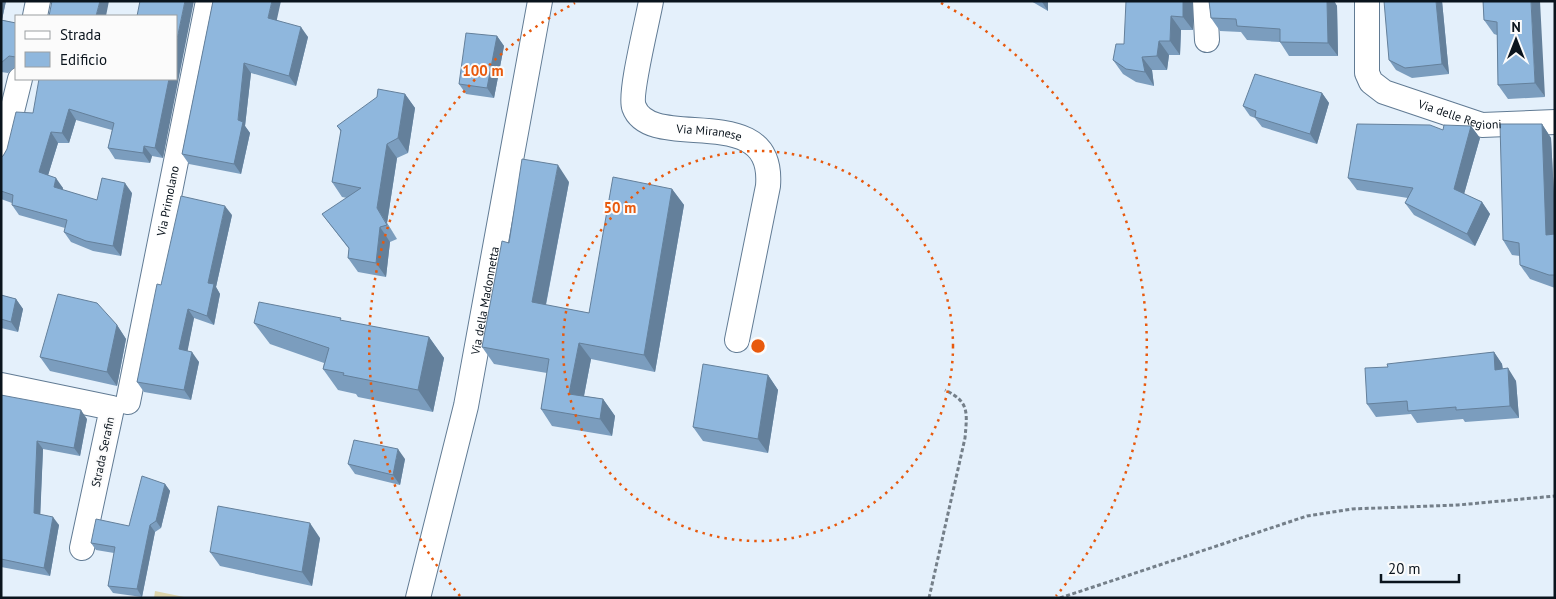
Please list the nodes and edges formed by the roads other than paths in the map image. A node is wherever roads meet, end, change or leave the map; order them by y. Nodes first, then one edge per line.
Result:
1 (38, 1) edge
2 (208, 1) edge
3 (540, 1) edge
4 (651, 1) edge
5 (1205, 1) edge
6 (1367, 1) edge
7 (35, 15) edge
8 (1207, 40) dead end
9 (20, 80) edge
10 (1555, 122) edge
11 (1, 156) edge
12 (737, 340) dead end
13 (1, 384) edge
14 (128, 402) dead end
15 (82, 548) dead end
16 (418, 598) edge

1 - 7 street
2 - 14 street, Via Primolano
3 - 16 street, Via della Madonnetta
4 - 12 street, Via Miranese
5 - 8 street
6 - 10 street, Via delle Regioni
9 - 11 street
13 - 15 street, Strada Serafin

